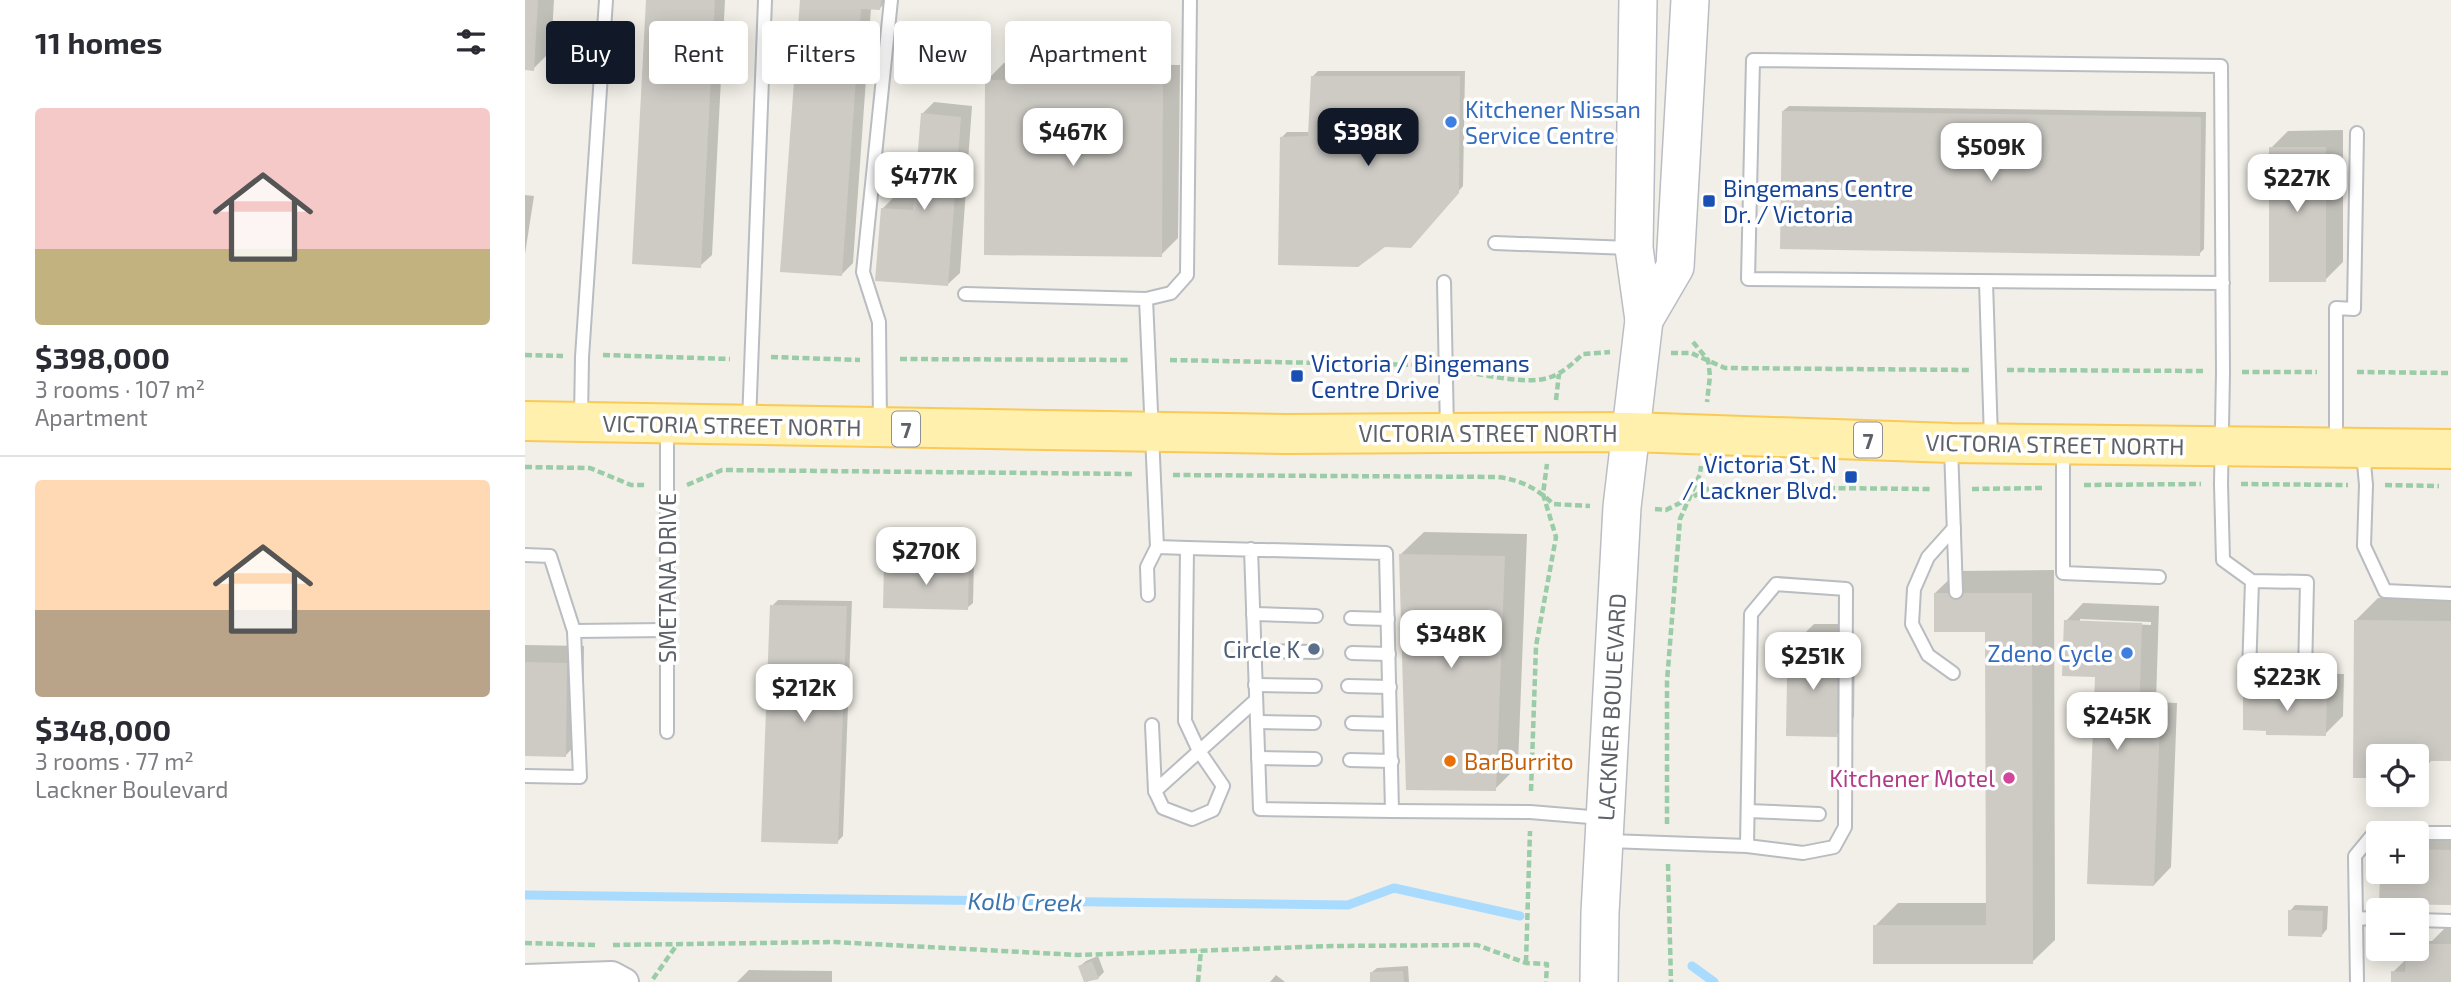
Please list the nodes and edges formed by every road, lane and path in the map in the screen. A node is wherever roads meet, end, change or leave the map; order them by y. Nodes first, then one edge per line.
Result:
1 (606, 0) edge
2 (765, 0) edge
3 (891, 0) edge
4 (1190, 0) edge
5 (1638, 0) edge
6 (1690, 0) edge
7 (2357, 133) dead end
8 (1495, 243) dead end
9 (1634, 248) junction
10 (1444, 282) dead end
11 (1986, 282) junction
12 (2223, 283) junction
13 (965, 294) dead end
14 (1146, 299) junction
15 (1644, 320) junction
16 (1693, 342) dead end
17 (1591, 352) dead end
18 (1691, 353) dead end
19 (525, 355) edge
20 (582, 357) junction
21 (752, 358) junction
22 (880, 360) junction
23 (1150, 360) junction
24 (1708, 360) junction
25 (1447, 368) junction
26 (2008, 370) dead end
27 (1945, 371) dead end
28 (2186, 371) dead end
29 (2244, 372) dead end
30 (2306, 372) dead end
31 (2356, 372) dead end
32 (1559, 373) junction
33 (2451, 373) edge
34 (1710, 376) dead end
35 (1558, 381) dead end
36 (525, 421) edge
37 (581, 422) junction
38 (667, 424) junction
39 (749, 426) junction
40 (880, 428) junction
41 (1630, 432) junction
42 (1154, 433) junction
43 (1447, 433) junction
44 (1951, 443) junction
45 (1991, 443) junction
46 (2063, 444) junction
47 (2221, 446) junction
48 (2451, 449) edge
49 (2346, 460) junction
50 (525, 467) edge
51 (1154, 474) junction
52 (1700, 474) dead end
53 (2190, 484) dead end
54 (2246, 484) dead end
55 (631, 485) dead end
56 (690, 485) dead end
57 (2082, 485) dead end
58 (2406, 486) dead end
59 (2451, 486) edge
60 (1914, 489) dead end
61 (1980, 489) dead end
62 (2031, 489) dead end
63 (1543, 491) junction
64 (1689, 497) junction
65 (1553, 504) dead end
66 (1666, 510) dead end
67 (1954, 528) junction
68 (1157, 547) junction
69 (1187, 548) junction
70 (1251, 549) junction
71 (525, 555) edge
72 (2159, 577) dead end
73 (2252, 581) junction
74 (1956, 593) dead end
75 (2451, 594) edge
76 (1148, 595) dead end
77 (1253, 614) junction
78 (1316, 616) dead end
79 (1351, 618) dead end
80 (1388, 619) junction
81 (667, 630) junction
82 (574, 631) junction
83 (1254, 651) junction
84 (1316, 652) dead end
85 (1352, 653) dead end
86 (1389, 654) junction
87 (1953, 673) dead end
88 (1255, 685) junction
89 (1315, 686) dead end
90 (1348, 687) dead end
91 (1390, 687) junction
92 (1256, 700) junction
93 (1257, 722) junction
94 (1314, 723) dead end
95 (1352, 723) dead end
96 (1390, 724) junction
97 (1152, 725) dead end
98 (667, 732) dead end
99 (1199, 751) junction
100 (1258, 758) junction
101 (1315, 759) dead end
102 (1350, 760) dead end
103 (1392, 761) junction
104 (525, 776) edge
105 (1155, 791) junction
106 (1392, 811) junction
107 (1748, 811) junction
108 (1530, 813) junction
109 (1819, 814) dead end
110 (1605, 829) junction
111 (2451, 833) edge
112 (1668, 844) junction
113 (1747, 846) junction
114 (2356, 918) junction
115 (2366, 918) edge
116 (2429, 920) edge
117 (2451, 921) edge
118 (525, 943) edge
119 (677, 945) junction
120 (1201, 950) junction
121 (1526, 963) junction
122 (525, 978) edge
123 (625, 982) edge
124 (652, 982) edge
125 (1198, 982) edge
126 (1546, 982) edge
127 (1599, 982) edge
128 (1671, 982) edge
129 (2357, 982) edge

1 - 20 lane
2 - 21 lane
3 - 22 lane
4 - 14 lane
5 - 9 main road
6 - 15 main road
7 - 49 lane
8 - 9 lane
9 - 15 main road
10 - 25 lane
11 - 12 lane
11 - 12 lane
11 - 45 lane
12 - 47 lane
13 - 14 lane
14 - 23 lane
15 - 41 main road, LACKNER BOULEVARD
16 - 24 path
17 - 32 path
18 - 24 path
19 - 20 path
20 - 21 path
20 - 37 lane
21 - 22 path
21 - 39 lane
22 - 23 path
22 - 40 lane
23 - 25 path
23 - 42 lane
24 - 27 path
24 - 34 path
25 - 32 path
25 - 43 lane
26 - 28 path
29 - 30 path
31 - 33 path
32 - 35 path
36 - 37 main road, VICTORIA STREET NORTH / 7
37 - 38 main road, VICTORIA STREET NORTH / 7
38 - 39 main road, VICTORIA STREET NORTH / 7
38 - 81 lane, SMETANA DRIVE
39 - 40 main road, VICTORIA STREET NORTH / 7
40 - 42 main road, VICTORIA STREET NORTH / 7
41 - 43 main road, VICTORIA STREET NORTH / 7
41 - 44 main road, VICTORIA STREET NORTH / 7
41 - 110 main road, LACKNER BOULEVARD
42 - 43 main road, VICTORIA STREET NORTH / 7
42 - 51 lane
44 - 45 main road, VICTORIA STREET NORTH / 7
44 - 67 lane
45 - 46 main road, VICTORIA STREET NORTH / 7
46 - 47 main road, VICTORIA STREET NORTH / 7
46 - 72 lane
47 - 49 main road, VICTORIA STREET NORTH / 7
47 - 73 lane
48 - 49 main road, VICTORIA STREET NORTH / 7
49 - 54 path
49 - 75 lane
50 - 55 path, VICTORIA STREET NORTH
51 - 56 path, VICTORIA STREET NORTH
51 - 63 path, VICTORIA STREET NORTH
51 - 68 lane
52 - 64 path
53 - 57 path, VICTORIA STREET NORTH
58 - 59 path
60 - 64 path
61 - 62 path, VICTORIA STREET NORTH
63 - 65 path, VICTORIA STREET NORTH
63 - 108 path
64 - 66 path
64 - 112 path
67 - 74 lane
67 - 87 lane
68 - 69 lane
68 - 76 lane
69 - 70 lane
69 - 99 lane
70 - 77 lane
70 - 80 lane
71 - 82 lane
73 - 73 lane
77 - 78 lane
77 - 83 lane
79 - 80 lane
80 - 86 lane
81 - 82 lane
81 - 98 lane, SMETANA DRIVE
82 - 104 lane
83 - 84 lane
83 - 88 lane
85 - 86 lane
86 - 91 lane
88 - 89 lane
88 - 92 lane
90 - 91 lane
91 - 96 lane
92 - 93 lane
92 - 99 lane
93 - 94 lane
93 - 100 lane
95 - 96 lane
96 - 103 lane
97 - 105 lane
99 - 105 lane
99 - 105 lane
100 - 101 lane
100 - 106 lane
102 - 103 lane
103 - 106 lane
106 - 108 lane
107 - 109 lane
107 - 113 lane
107 - 113 lane
108 - 110 lane
108 - 121 path
110 - 112 lane
110 - 127 main road, LACKNER BOULEVARD
111 - 114 lane
112 - 113 lane
112 - 128 path
114 - 115 lane
114 - 129 lane
116 - 117 lane
118 - 119 path
119 - 120 path
119 - 124 path
120 - 121 path
120 - 125 path
121 - 126 path
122 - 123 street

